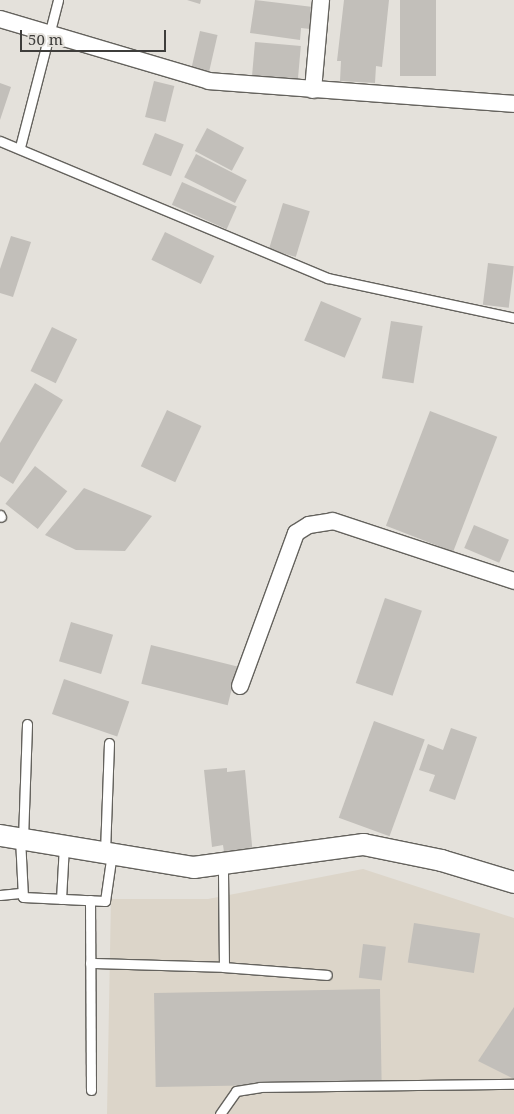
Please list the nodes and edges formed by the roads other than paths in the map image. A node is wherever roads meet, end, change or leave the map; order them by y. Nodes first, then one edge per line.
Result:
1 (58, 0) edge
2 (321, 0) edge
3 (0, 19) edge
4 (50, 36) junction
5 (312, 90) junction
6 (514, 104) edge
7 (0, 141) edge
8 (20, 147) junction
9 (514, 318) edge
10 (514, 581) edge
11 (240, 686) dead end
12 (27, 724) dead end
13 (109, 743) dead end
14 (14, 837) edge
15 (64, 845) junction
16 (109, 853) junction
17 (223, 865) junction
18 (514, 882) edge
19 (20, 893) junction
20 (0, 895) edge
21 (62, 899) junction
22 (90, 900) junction
23 (90, 963) junction
24 (224, 967) junction
25 (327, 975) dead end
26 (514, 1084) edge
27 (91, 1090) dead end
28 (220, 1114) edge

1 - 4 lane
2 - 5 street
3 - 4 street
4 - 5 street
4 - 8 lane
5 - 6 street
7 - 8 lane
8 - 9 lane
10 - 11 street
12 - 14 lane
13 - 16 lane
14 - 15 street
14 - 19 lane
15 - 16 street
15 - 21 lane
16 - 17 street
16 - 22 lane
17 - 18 street
17 - 24 lane
19 - 20 lane
19 - 21 lane
21 - 22 lane
22 - 23 lane
23 - 24 lane
23 - 27 lane
24 - 25 lane
26 - 28 lane

